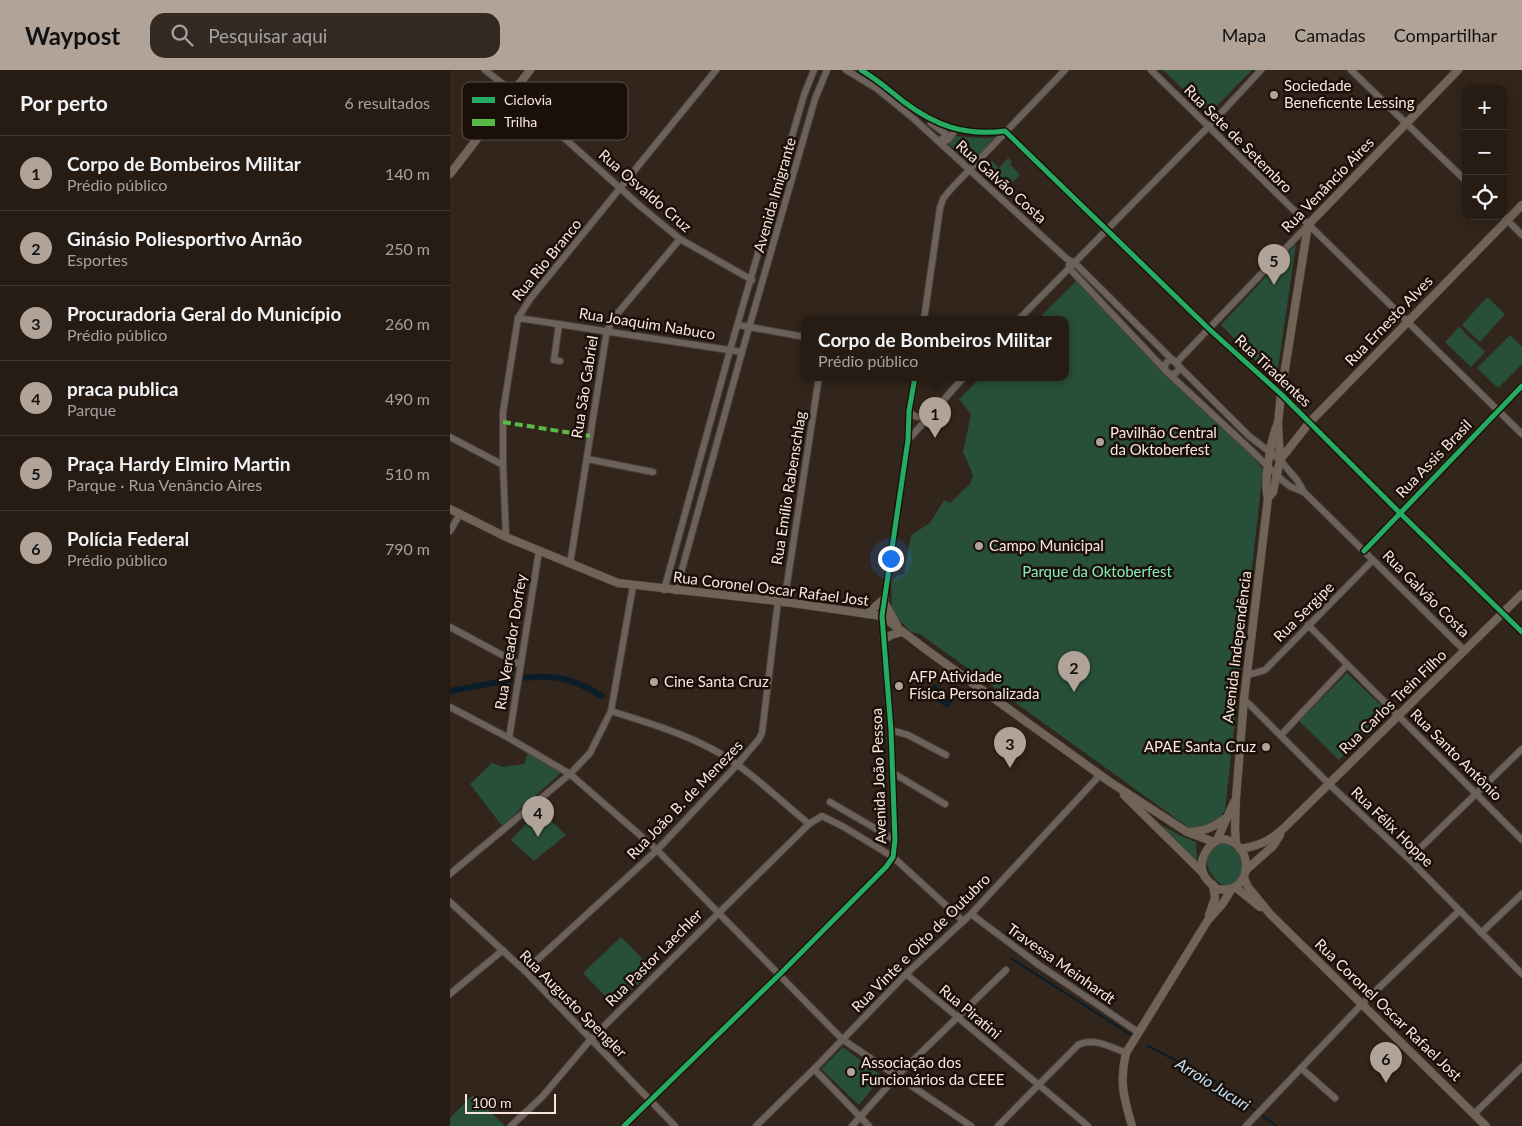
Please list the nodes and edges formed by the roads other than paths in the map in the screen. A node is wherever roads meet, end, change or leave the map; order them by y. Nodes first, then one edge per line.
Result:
1 (485, 70) edge
2 (530, 70) edge
3 (716, 70) edge
4 (814, 70) edge
5 (827, 70) edge
6 (846, 70) edge
7 (1065, 70) edge
8 (1150, 70) edge
9 (1261, 70) edge
10 (1351, 70) edge
11 (1458, 70) edge
12 (866, 71) edge
13 (500, 82) edge
14 (521, 82) edge
15 (905, 102) junction
16 (1407, 124) junction
17 (1208, 127) junction
18 (955, 130) junction
19 (1005, 131) junction
20 (476, 140) edge
21 (566, 140) edge
22 (940, 142) junction
23 (969, 170) junction
24 (450, 174) edge
25 (1462, 177) edge
26 (621, 189) junction
27 (1522, 205) edge
28 (1507, 216) edge
29 (1503, 220) edge
30 (1507, 220) edge
31 (1308, 225) junction
32 (1107, 229) junction
33 (1522, 235) edge
34 (680, 239) junction
35 (1072, 265) junction
36 (752, 280) junction
37 (924, 316) edge
38 (1023, 316) edge
39 (518, 318) junction
40 (1408, 320) junction
41 (559, 324) junction
42 (738, 324) junction
43 (750, 327) junction
44 (1209, 329) junction
45 (606, 330) junction
46 (801, 336) edge
47 (730, 350) junction
48 (742, 352) junction
49 (560, 361) dead end
50 (1176, 363) junction
51 (1167, 372) junction
52 (817, 381) edge
53 (914, 381) edge
54 (960, 381) edge
55 (1522, 386) edge
56 (1281, 394) junction
57 (1498, 410) junction
58 (909, 411) junction
59 (929, 415) junction
60 (1278, 423) junction
61 (1309, 423) junction
62 (1522, 434) edge
63 (450, 437) edge
64 (908, 440) junction
65 (1271, 453) junction
66 (586, 459) junction
67 (1280, 460) junction
68 (503, 465) junction
69 (1267, 467) junction
70 (653, 472) dead end
71 (1277, 476) junction
72 (1304, 492) junction
73 (1268, 498) junction
74 (450, 509) edge
75 (1400, 513) junction
76 (460, 514) junction
77 (450, 531) edge
78 (506, 537) junction
79 (1364, 550) junction
80 (539, 551) junction
81 (674, 554) junction
82 (686, 557) junction
83 (1373, 560) junction
84 (570, 564) junction
85 (633, 586) junction
86 (664, 590) junction
87 (676, 591) junction
88 (1522, 594) edge
89 (885, 600) junction
90 (781, 602) junction
91 (1503, 613) junction
92 (867, 614) junction
93 (882, 616) junction
94 (1308, 625) junction
95 (450, 627) edge
96 (901, 630) junction
97 (1522, 632) edge
98 (884, 639) junction
99 (1465, 651) junction
100 (519, 664) junction
101 (1348, 665) junction
102 (1248, 675) junction
103 (1244, 699) junction
104 (450, 707) edge
105 (611, 711) junction
106 (1398, 716) junction
107 (891, 730) junction
108 (1281, 735) junction
109 (508, 738) junction
110 (1522, 749) edge
111 (946, 756) dead end
112 (737, 765) junction
113 (893, 773) junction
114 (570, 774) junction
115 (1100, 775) junction
116 (1110, 782) junction
117 (1329, 784) junction
118 (1477, 794) junction
119 (1236, 798) junction
120 (830, 802) dead end
121 (945, 804) dead end
122 (1157, 812) junction
123 (1226, 818) junction
124 (1149, 819) junction
125 (809, 824) junction
126 (1283, 829) junction
127 (1187, 832) junction
128 (895, 840) junction
129 (1522, 840) edge
130 (1215, 841) junction
131 (1238, 846) junction
132 (657, 850) junction
133 (893, 857) junction
134 (1409, 859) junction
135 (1203, 873) junction
136 (450, 874) edge
137 (1245, 874) junction
138 (1213, 885) junction
139 (1233, 888) junction
140 (1522, 894) edge
141 (450, 902) edge
142 (1458, 910) junction
143 (718, 913) junction
144 (971, 914) junction
145 (1270, 914) junction
146 (1208, 920) junction
147 (963, 921) junction
148 (1481, 933) junction
149 (503, 950) junction
150 (1006, 970) dead end
151 (525, 972) junction
152 (780, 974) junction
153 (906, 974) junction
154 (1522, 974) edge
155 (450, 994) edge
156 (1362, 1004) junction
157 (957, 1017) junction
158 (1138, 1032) junction
159 (591, 1039) junction
160 (842, 1039) junction
161 (1126, 1053) junction
162 (1522, 1067) edge
163 (1302, 1068) junction
164 (814, 1069) junction
165 (896, 1077) junction
166 (1038, 1084) junction
167 (1334, 1098) dead end
168 (650, 1100) junction
169 (1474, 1114) junction
170 (860, 1117) junction
171 (511, 1126) edge
172 (624, 1126) edge
173 (675, 1126) edge
174 (756, 1126) edge
175 (852, 1126) edge
176 (870, 1126) edge
177 (971, 1126) edge
178 (998, 1126) edge
179 (1088, 1126) edge
180 (1132, 1126) edge
181 (1246, 1126) edge
182 (1486, 1126) edge

1 - 13 street, Rua Osvaldo Cruz
2 - 14 main road
3 - 26 street, Rua Rio Branco
4 - 36 street, Avenida Imigrante
5 - 43 street, Avenida Imigrante
6 - 22 street, Rua Galvão Costa
7 - 19 street
8 - 17 street, Rua Sete de Setembro
9 - 17 street
10 - 16 street
11 - 16 main road, Rua Venâncio Aires
12 - 15 street, Rua Galvão Costa
15 - 18 street, Rua Galvão Costa
15 - 22 street
16 - 25 street
16 - 31 main road, Rua Venâncio Aires
17 - 31 street, Rua Sete de Setembro
17 - 32 street
18 - 19 street, Rua Galvão Costa
18 - 22 street
19 - 23 street
19 - 32 street, Rua Tiradentes
20 - 24 main road
21 - 26 street, Rua Osvaldo Cruz
22 - 23 street, Rua Galvão Costa
23 - 35 street, Rua Galvão Costa
23 - 37 street
26 - 34 street, Rua Osvaldo Cruz
26 - 39 street, Rua Rio Branco
27 - 28 main road, Rua Ernesto Alves
29 - 40 main road, Rua Ernesto Alves
30 - 33 street
31 - 40 street, Rua Sete de Setembro
31 - 44 street, Rua Venâncio Aires
31 - 56 main road, Avenida Independência
32 - 35 street
32 - 44 street, Rua Tiradentes
34 - 36 street, Rua Osvaldo Cruz
34 - 45 street, Rua São Gabriel
35 - 38 street
35 - 50 street, Rua Galvão Costa
35 - 51 street, Rua Galvão Costa
36 - 42 street, Avenida Imigrante
39 - 41 street, Rua Joaquim Nabuco
39 - 68 street, Rua Rio Branco
40 - 57 street, Rua Sete de Setembro
40 - 61 main road, Rua Ernesto Alves
41 - 45 street, Rua Joaquim Nabuco
41 - 49 street, Rua Joaquim Nabuco
42 - 43 street
42 - 47 street, Avenida Imigrante
43 - 46 street
43 - 48 street, Avenida Imigrante
44 - 50 street, Rua Venâncio Aires
44 - 56 street, Rua Tiradentes
45 - 47 street, Rua Joaquim Nabuco
45 - 66 street, Rua São Gabriel
47 - 48 street
47 - 81 street, Avenida Imigrante
48 - 82 street, Avenida Imigrante
50 - 51 street
50 - 65 street, Rua Galvão Costa
51 - 69 street, Rua Galvão Costa
52 - 90 street, Rua Emílio Rabenschlag
53 - 58 street, Avenida João Pessoa
54 - 59 street
55 - 57 street, Rua Assis Brasil
56 - 60 main road, Avenida Independência
56 - 61 street, Rua Tiradentes
57 - 62 street, Rua Sete de Setembro
57 - 75 street, Rua Assis Brasil
58 - 59 street
58 - 64 street, Avenida João Pessoa
59 - 64 street
60 - 65 main road, Avenida Independência
60 - 67 main road, Avenida Independência
61 - 67 main road, Rua Ernesto Alves
61 - 75 street, Rua Tiradentes
63 - 68 street
64 - 89 street, Avenida João Pessoa
65 - 67 street, Rua Galvão Costa
65 - 69 main road, Avenida Independência
66 - 70 street
66 - 84 street, Rua São Gabriel
67 - 71 main road, Avenida Independência
67 - 72 street, Rua Galvão Costa
68 - 78 street, Rua Rio Branco
69 - 71 street, Rua Galvão Costa
69 - 73 main road, Avenida Independência
71 - 72 street, Rua Galvão Costa
71 - 73 main road, Avenida Independência
72 - 79 street, Rua Galvão Costa
73 - 102 main road, Avenida Independência
74 - 76 main road, Rua Coronel Oscar Rafael Jost
75 - 79 street, Rua Assis Brasil
75 - 91 street, Rua Tiradentes
76 - 77 street
76 - 78 main road, Rua Coronel Oscar Rafael Jost
78 - 80 main road, Rua Coronel Oscar Rafael Jost
79 - 83 street, Rua Galvão Costa
80 - 84 main road, Rua Coronel Oscar Rafael Jost
80 - 100 street, Rua Vereador Dorfey
81 - 82 street
81 - 86 street, Avenida Imigrante
82 - 87 street, Avenida Imigrante
83 - 94 street, Rua Sergipe
83 - 99 street, Rua Galvão Costa
84 - 85 main road, Rua Coronel Oscar Rafael Jost
85 - 86 main road, Rua Coronel Oscar Rafael Jost
85 - 105 street
86 - 87 main road, Rua Coronel Oscar Rafael Jost
87 - 90 main road, Rua Coronel Oscar Rafael Jost
88 - 91 main road, Rua Carlos Trein Filho
89 - 92 main road
89 - 93 street, Avenida João Pessoa
89 - 96 main road
90 - 92 main road, Rua Coronel Oscar Rafael Jost
90 - 112 street, Rua João B. de Menezes
91 - 97 street, Rua Tiradentes
91 - 99 main road, Rua Carlos Trein Filho
92 - 93 main road, Rua Coronel Oscar Rafael Jost
93 - 96 main road, Rua Coronel Oscar Rafael Jost
93 - 98 street, Avenida João Pessoa
94 - 101 street, Rua Santo Antônio
94 - 102 street, Rua Sergipe
95 - 100 street
96 - 98 main road
96 - 115 main road, Rua Coronel Oscar Rafael Jost
98 - 107 street, Avenida João Pessoa
99 - 106 main road, Rua Carlos Trein Filho
100 - 109 street, Rua Vereador Dorfey
101 - 106 street, Rua Santo Antônio
101 - 108 street
102 - 103 main road, Avenida Independência
103 - 108 street, Rua Félix Hoppe
103 - 119 main road, Avenida Independência
104 - 109 street
105 - 112 street
105 - 114 street
106 - 117 main road, Rua Carlos Trein Filho
106 - 118 street, Rua Santo Antônio
107 - 111 street
107 - 113 street, Avenida João Pessoa
108 - 117 street, Rua Félix Hoppe
109 - 114 street
110 - 118 street
112 - 125 street
112 - 132 street, Rua João B. de Menezes
113 - 121 street
113 - 128 street, Avenida João Pessoa
114 - 132 street
114 - 136 street
115 - 116 main road, Rua Coronel Oscar Rafael Jost
115 - 144 street, Rua Vinte e Oito de Outubro
116 - 122 main road, Rua Coronel Oscar Rafael Jost
116 - 124 main road, Rua Coronel Oscar Rafael Jost
117 - 126 main road, Rua Carlos Trein Filho
117 - 134 street, Rua Félix Hoppe
118 - 129 street, Rua Santo Antônio
118 - 134 street
119 - 123 main road, Avenida Independência
119 - 131 main road, Avenida Independência
120 - 128 street
122 - 124 main road
122 - 127 main road, Rua Coronel Oscar Rafael Jost
123 - 127 main road
123 - 130 main road, Avenida Independência
124 - 135 main road, Rua Coronel Oscar Rafael Jost
125 - 133 street, Rua Pastor Laechler
125 - 143 street, Rua Pastor Laechler
126 - 131 main road, Rua Carlos Trein Filho
126 - 137 main road, Rua Carlos Trein Filho
127 - 130 main road, Rua Coronel Oscar Rafael Jost
128 - 133 street, Avenida João Pessoa
130 - 131 main road
130 - 135 main road
131 - 137 main road
132 - 143 street
132 - 151 street, Rua João B. de Menezes
133 - 147 street
133 - 152 street, Avenida João Pessoa
134 - 142 street, Rua Félix Hoppe
135 - 138 main road
137 - 139 main road
137 - 145 main road, Rua Coronel Oscar Rafael Jost
138 - 139 main road
138 - 146 main road
139 - 145 main road, Rua Coronel Oscar Rafael Jost
139 - 146 main road
140 - 148 street
141 - 149 street, Rua Augusto Spengler
142 - 148 street, Rua Félix Hoppe
142 - 156 street
143 - 152 street
143 - 159 street, Rua Pastor Laechler
144 - 147 street, Rua Vinte e Oito de Outubro
144 - 158 street, Travessa Meinhardt
145 - 156 main road, Rua Coronel Oscar Rafael Jost
146 - 158 main road
147 - 153 street, Rua Vinte e Oito de Outubro
148 - 154 street, Rua Félix Hoppe
149 - 151 street, Rua Augusto Spengler
149 - 155 street
150 - 157 street
151 - 159 street, Rua Augusto Spengler
152 - 160 street
152 - 168 street, Avenida João Pessoa
153 - 157 street, Rua Piratini
153 - 160 street, Rua Vinte e Oito de Outubro
156 - 163 street
156 - 169 main road, Rua Coronel Oscar Rafael Jost
157 - 165 street
157 - 166 street, Rua Piratini
158 - 161 main road
159 - 168 street, Rua Augusto Spengler
159 - 171 street, Rua Pastor Laechler
160 - 164 street, Rua Vinte e Oito de Outubro
160 - 165 street
161 - 166 street
161 - 180 main road
162 - 169 street
163 - 167 street
163 - 181 street
164 - 170 street
164 - 174 street, Rua Vinte e Oito de Outubro
165 - 170 street
165 - 177 street
166 - 178 street
166 - 179 street, Rua Piratini
168 - 172 street, Avenida João Pessoa
168 - 173 street, Rua Augusto Spengler
169 - 182 main road, Rua Coronel Oscar Rafael Jost
170 - 175 street
170 - 176 street

